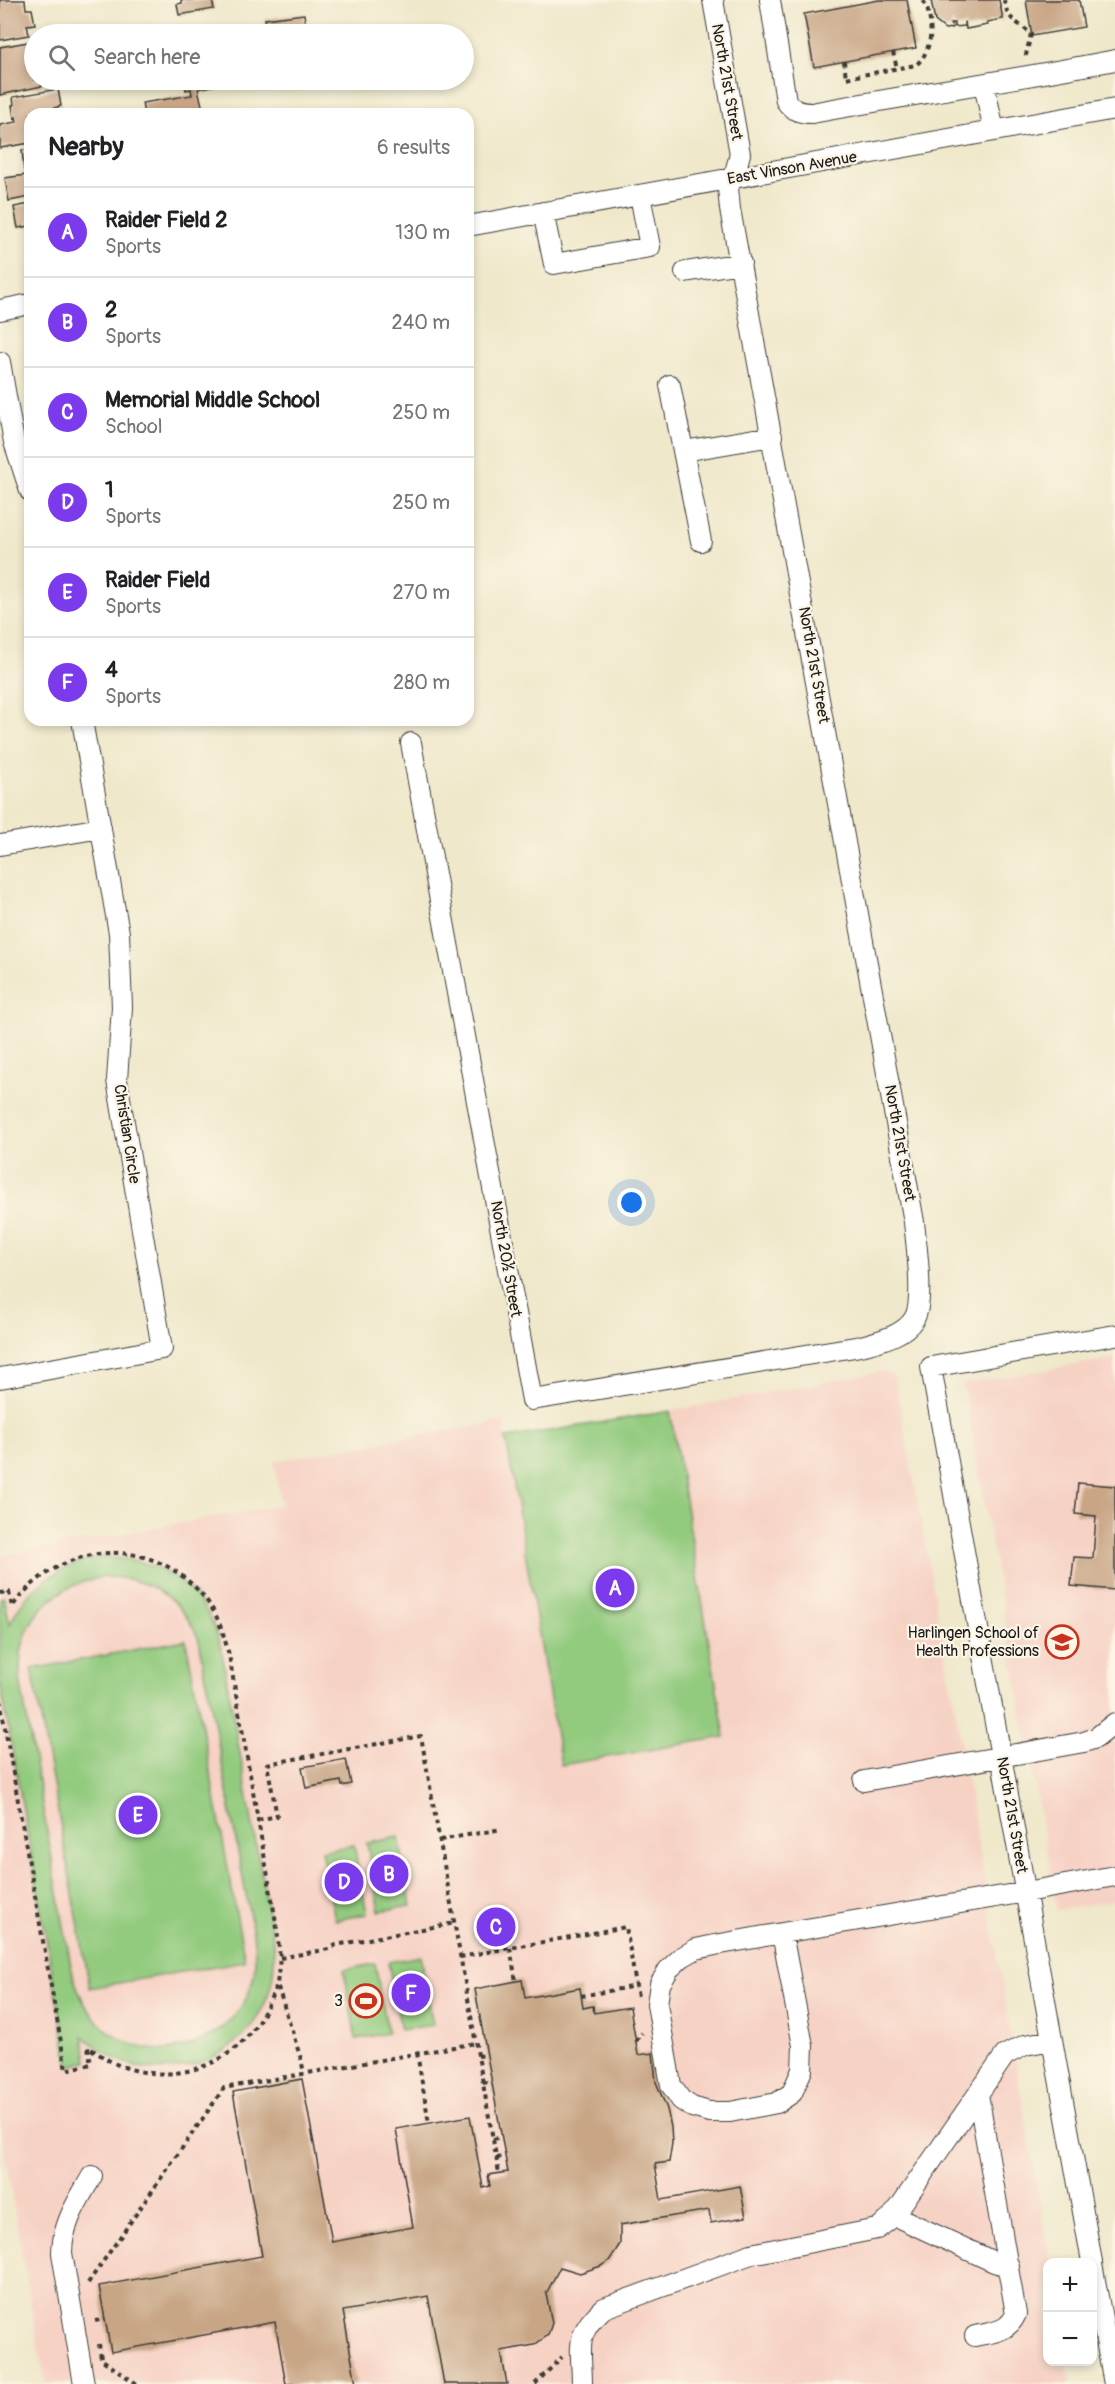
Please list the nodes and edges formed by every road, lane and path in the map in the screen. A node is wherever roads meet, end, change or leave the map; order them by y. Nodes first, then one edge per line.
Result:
1 (713, 0) edge
2 (770, 0) edge
3 (923, 0) edge
4 (1004, 0) edge
5 (893, 52) dead end
6 (1115, 60) edge
7 (844, 61) dead end
8 (897, 69) junction
9 (1020, 78) junction
10 (984, 84) junction
11 (1115, 109) edge
12 (994, 131) junction
13 (731, 179) junction
14 (640, 195) junction
15 (543, 212) junction
16 (474, 225) edge
17 (741, 262) junction
18 (685, 272) dead end
19 (24, 305) edge
20 (0, 310) edge
21 (0, 362) edge
22 (670, 386) dead end
23 (772, 436) junction
24 (684, 451) junction
25 (24, 472) edge
26 (700, 541) dead end
27 (83, 726) edge
28 (411, 743) dead end
29 (101, 828) junction
30 (0, 846) edge
31 (906, 1328) joint
32 (1115, 1335) edge
33 (0, 1378) edge
34 (0, 1593) edge
35 (0, 1700) edge
36 (1115, 1723) edge
37 (1001, 1757) junction
38 (864, 1781) dead end
39 (258, 1820) junction
40 (502, 1829) dead end
41 (440, 1840) junction
42 (1115, 1876) edge
43 (1026, 1892) junction
44 (454, 1923) junction
45 (782, 1933) junction
46 (510, 1948) junction
47 (460, 1957) junction
48 (280, 1958) junction
49 (516, 1981) dead end
50 (277, 1984) junction
51 (636, 1986) junction
52 (581, 1996) dead end
53 (638, 1997) dead end
54 (644, 2031) dead end
55 (1052, 2040) junction
56 (636, 2041) dead end
57 (476, 2043) junction
58 (417, 2054) junction
59 (487, 2055) dead end
60 (478, 2056) junction
61 (304, 2073) junction
62 (492, 2081) dead end
63 (483, 2083) junction
64 (978, 2094) junction
65 (429, 2123) dead end
66 (502, 2137) dead end
67 (493, 2139) junction
68 (505, 2157) dead end
69 (496, 2158) junction
70 (499, 2173) dead end
71 (92, 2176) dead end
72 (893, 2215) junction
73 (1091, 2258) edge
74 (1009, 2266) junction
75 (1097, 2290) edge
76 (89, 2292) dead end
77 (93, 2311) dead end
78 (105, 2319) dead end
79 (95, 2321) junction
80 (97, 2332) dead end
81 (975, 2336) dead end
82 (99, 2343) dead end
83 (84, 2384) edge
84 (137, 2384) edge
85 (582, 2384) edge
86 (1114, 2384) edge

1 - 13 street, North 21st Street
2 - 10 street
3 - 8 path
4 - 9 path
5 - 8 path
6 - 9 street
7 - 8 path
9 - 10 street
10 - 12 street
11 - 12 street, East Vinson Avenue
12 - 13 street, East Vinson Avenue
13 - 14 street, East Vinson Avenue
13 - 17 street, North 21st Street
14 - 15 street, East Vinson Avenue
14 - 15 street
15 - 16 street, East Vinson Avenue
17 - 18 street
17 - 23 street, North 21st Street
19 - 20 street
21 - 25 street
22 - 24 street
23 - 24 street
23 - 31 street, North 21st Street
24 - 26 street
27 - 29 street, Christian Circle
28 - 31 street, North 20½ Street
29 - 30 street
29 - 33 street, Christian Circle
32 - 37 street, North 21st Street
34 - 39 path
35 - 50 path
36 - 37 street
37 - 38 street
37 - 43 street, North 21st Street
39 - 41 path
39 - 48 path
40 - 41 path
41 - 44 path
42 - 43 street
43 - 45 street
43 - 55 street, North 21st Street
44 - 47 path
44 - 48 path
45 - 45 street
46 - 47 path
46 - 49 path
46 - 51 path
47 - 57 path
48 - 50 path
50 - 61 path
51 - 52 path
51 - 53 path
54 - 56 path
55 - 64 street
55 - 73 street, North 21st Street
57 - 58 path
57 - 60 path
58 - 61 path
58 - 65 path
59 - 60 path
60 - 63 path
61 - 76 path
62 - 63 path
63 - 67 path
64 - 72 street
64 - 74 street
66 - 67 path
67 - 69 path
68 - 69 path
69 - 70 path
71 - 83 street
72 - 74 street
72 - 85 street
74 - 81 street
75 - 86 street, North 21st Street
77 - 79 path
78 - 79 path
79 - 80 path
82 - 84 path

